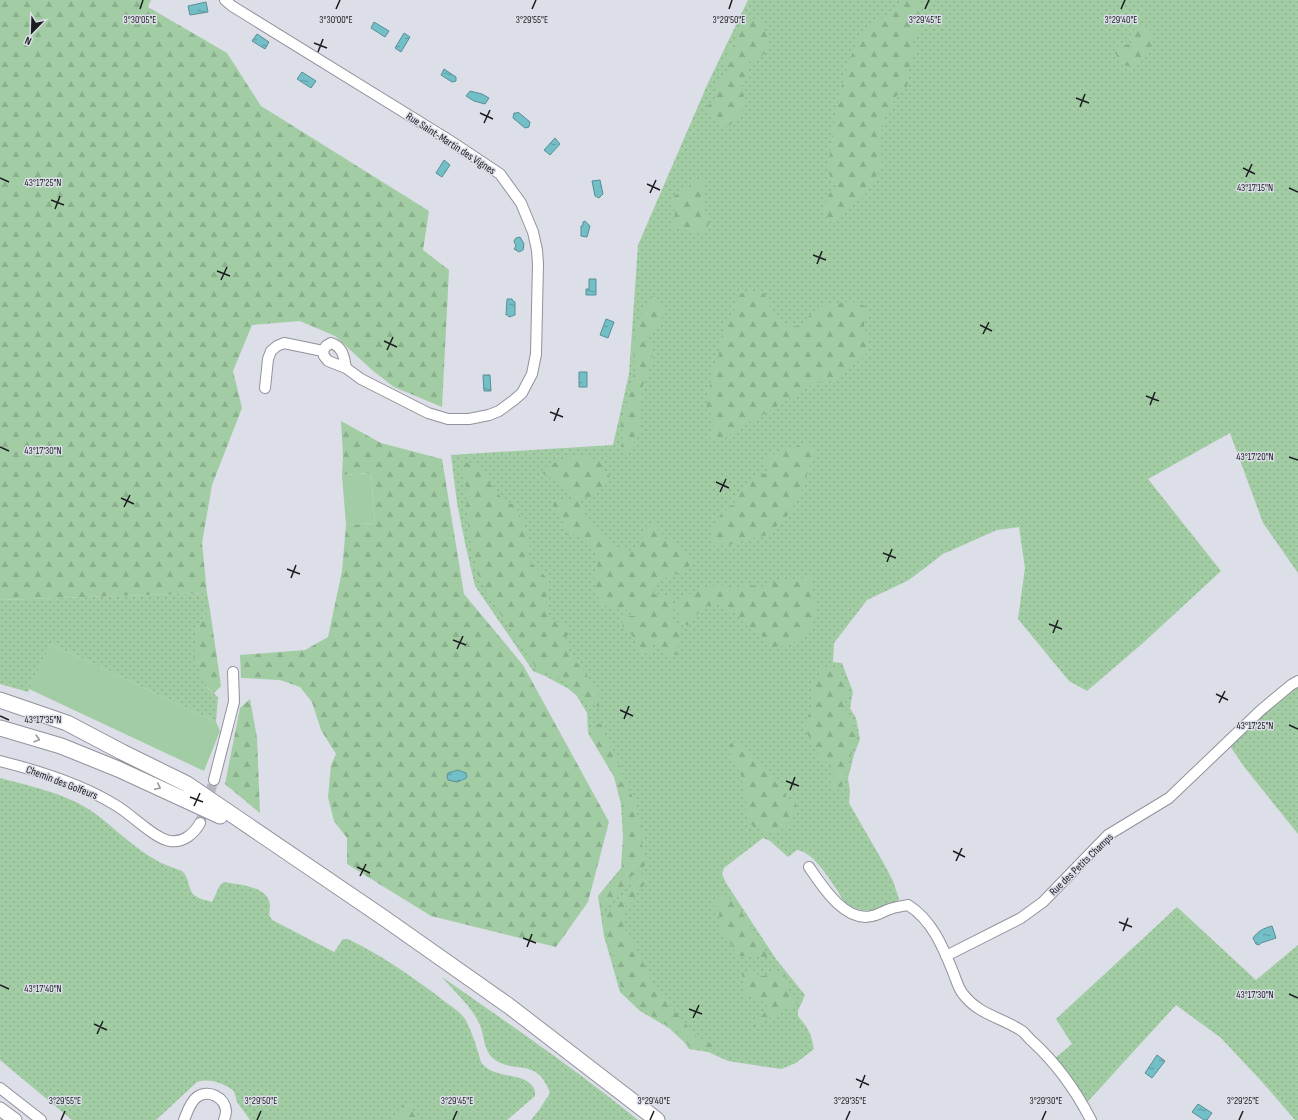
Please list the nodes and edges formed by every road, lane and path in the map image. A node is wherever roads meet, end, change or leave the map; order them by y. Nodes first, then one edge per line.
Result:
1 (225, 0) edge
2 (323, 351) junction
3 (346, 368) junction
4 (265, 388) dead end
5 (233, 672) dead end
6 (1298, 681) edge
7 (0, 700) edge
8 (0, 711) edge
9 (0, 728) edge
10 (122, 752) junction
11 (0, 761) edge
12 (214, 780) tunnel mouth
13 (200, 824) tunnel mouth
14 (263, 836) junction
15 (809, 867) dead end
16 (946, 956) junction
17 (0, 1088) edge
18 (0, 1109) edge
19 (15, 1120) edge
20 (41, 1120) edge
21 (184, 1120) edge
22 (224, 1120) edge
23 (657, 1120) edge
24 (1091, 1120) edge

1 - 3 street, Rue Saint-Martin des Vignes
2 - 3 street, Rue Saint-Martin des Vignes
2 - 3 street
2 - 4 street
5 - 12 street
6 - 16 street, Rue des Petits Champs
7 - 10 highway
8 - 10 highway
9 -> 14 highway
10 - 14 highway
11 - 13 street, Chemin des Golfeurs
14 - 23 highway
15 - 16 street
16 - 24 street
17 - 20 street
18 - 19 main road
21 - 22 street

